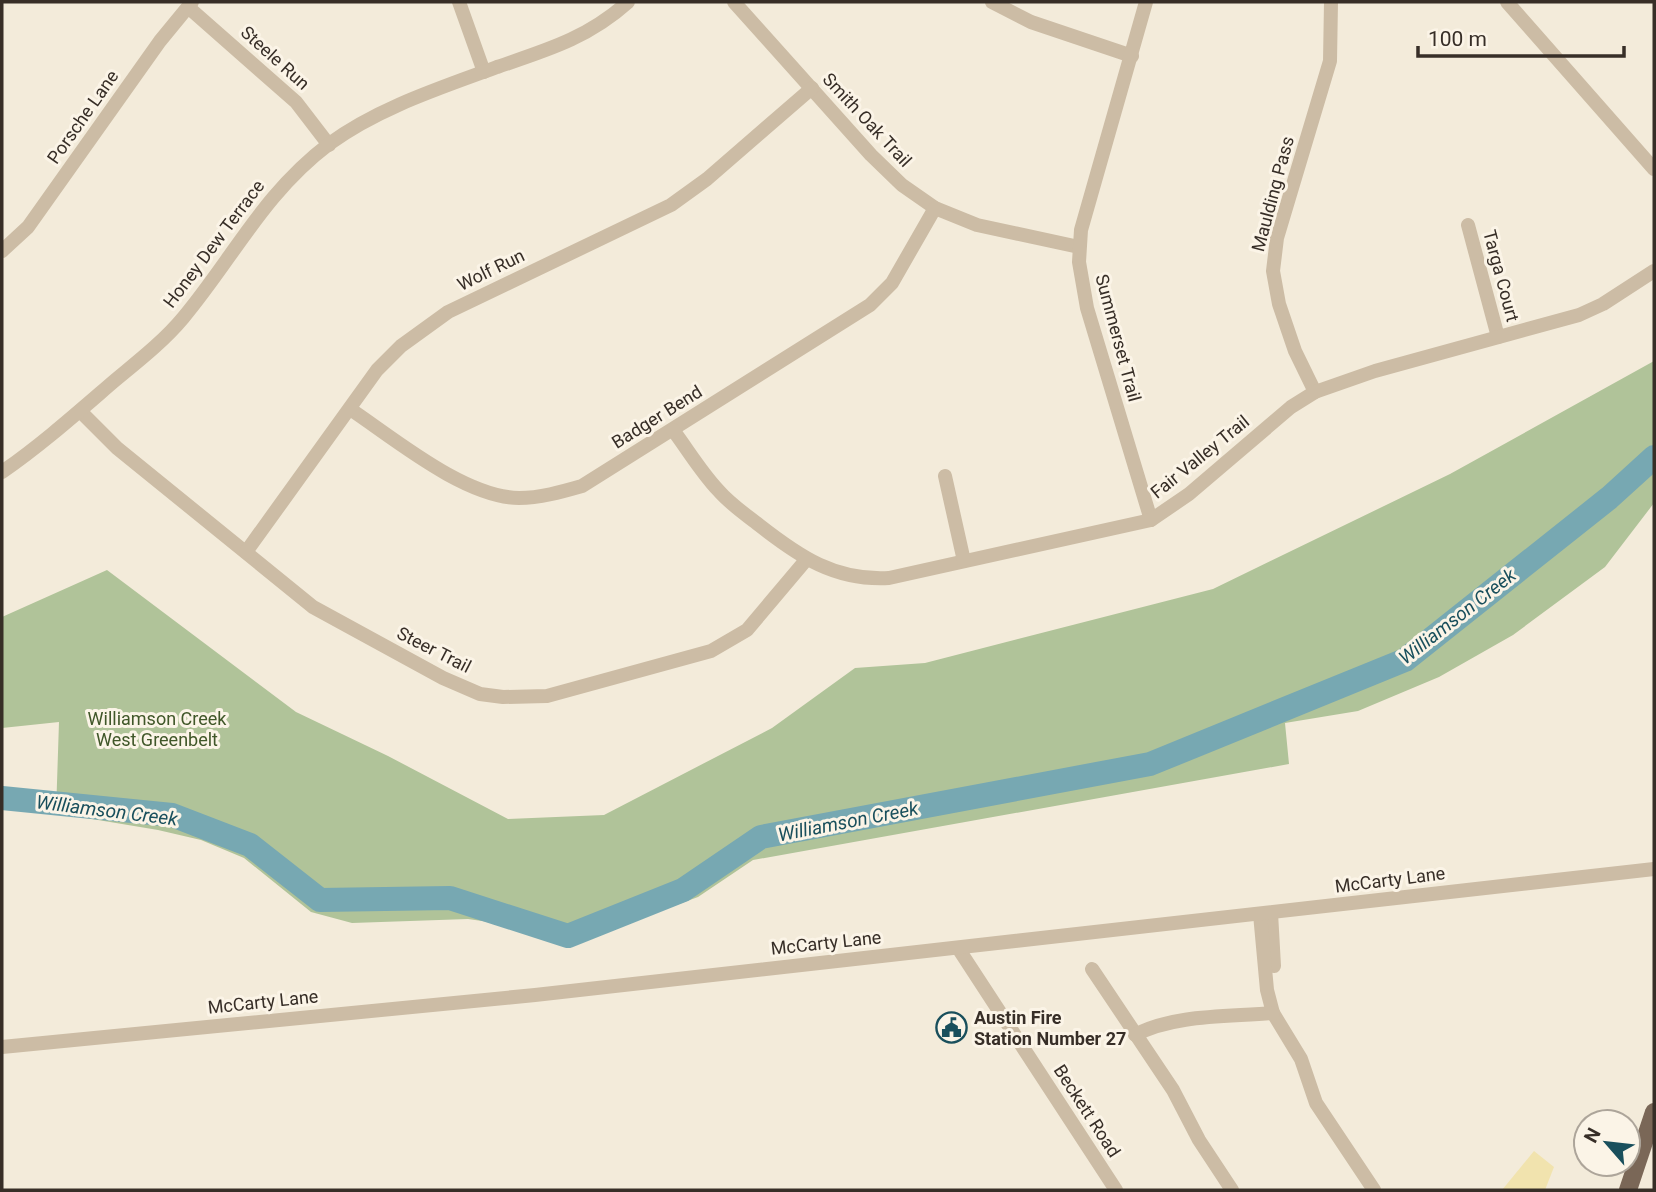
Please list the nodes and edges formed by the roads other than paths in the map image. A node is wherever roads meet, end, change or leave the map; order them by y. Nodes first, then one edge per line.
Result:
1 (460, 2) edge
2 (628, 2) edge
3 (734, 2) edge
4 (992, 2) edge
5 (1146, 2) edge
6 (1331, 2) edge
7 (1507, 2) edge
8 (190, 4) edge
9 (1132, 56) junction
10 (484, 72) junction
11 (812, 88) junction
12 (329, 145) junction
13 (1654, 169) edge
14 (935, 208) junction
15 (1468, 225) dead end
16 (1079, 247) junction
17 (2, 251) edge
18 (1654, 271) edge
19 (1498, 337) junction
20 (1315, 392) junction
21 (350, 409) junction
22 (80, 411) junction
23 (673, 430) junction
24 (2, 472) edge
25 (945, 476) dead end
26 (1151, 520) junction
27 (246, 552) junction
28 (806, 560) junction
29 (964, 561) junction
30 (1654, 869) edge
31 (1265, 914) junction
32 (958, 948) junction
33 (1092, 969) dead end
34 (1273, 1013) junction
35 (1135, 1035) junction
36 (2, 1047) edge
37 (1654, 1112) edge
38 (1116, 1190) edge
39 (1232, 1190) edge
40 (1374, 1190) edge
41 (1628, 1190) edge

1 - 10 street
2 - 10 street, Honey Dew Terrace
3 - 11 street, Smith Oak Trail
4 - 9 street
5 - 9 street, Summerset Trail
6 - 20 street, Maulding Pass
7 - 13 street
8 - 12 street, Steele Run
8 - 17 street, Porsche Lane
9 - 16 street, Summerset Trail
10 - 12 street, Honey Dew Terrace
11 - 14 street, Smith Oak Trail
11 - 21 street, Wolf Run
12 - 22 street, Honey Dew Terrace
14 - 16 street, Smith Oak Trail
14 - 23 street, Badger Bend
15 - 19 street, Targa Court
16 - 26 street, Summerset Trail
18 - 19 street, Fair Valley Trail
19 - 20 street, Fair Valley Trail
20 - 26 street, Fair Valley Trail
21 - 23 street, Badger Bend
21 - 27 street, Wolf Run
22 - 24 street, Honey Dew Terrace
22 - 27 street, Steer Trail
23 - 28 street, Fair Valley Trail
25 - 29 street
26 - 29 street, Fair Valley Trail
27 - 28 street, Steer Trail
28 - 29 street, Fair Valley Trail
30 - 31 street, McCarty Lane
31 - 32 street, McCarty Lane
31 - 34 street
32 - 36 street, McCarty Lane
32 - 38 street, Beckett Road
33 - 35 street
34 - 35 street
34 - 40 street
35 - 39 street
37 - 41 main road

